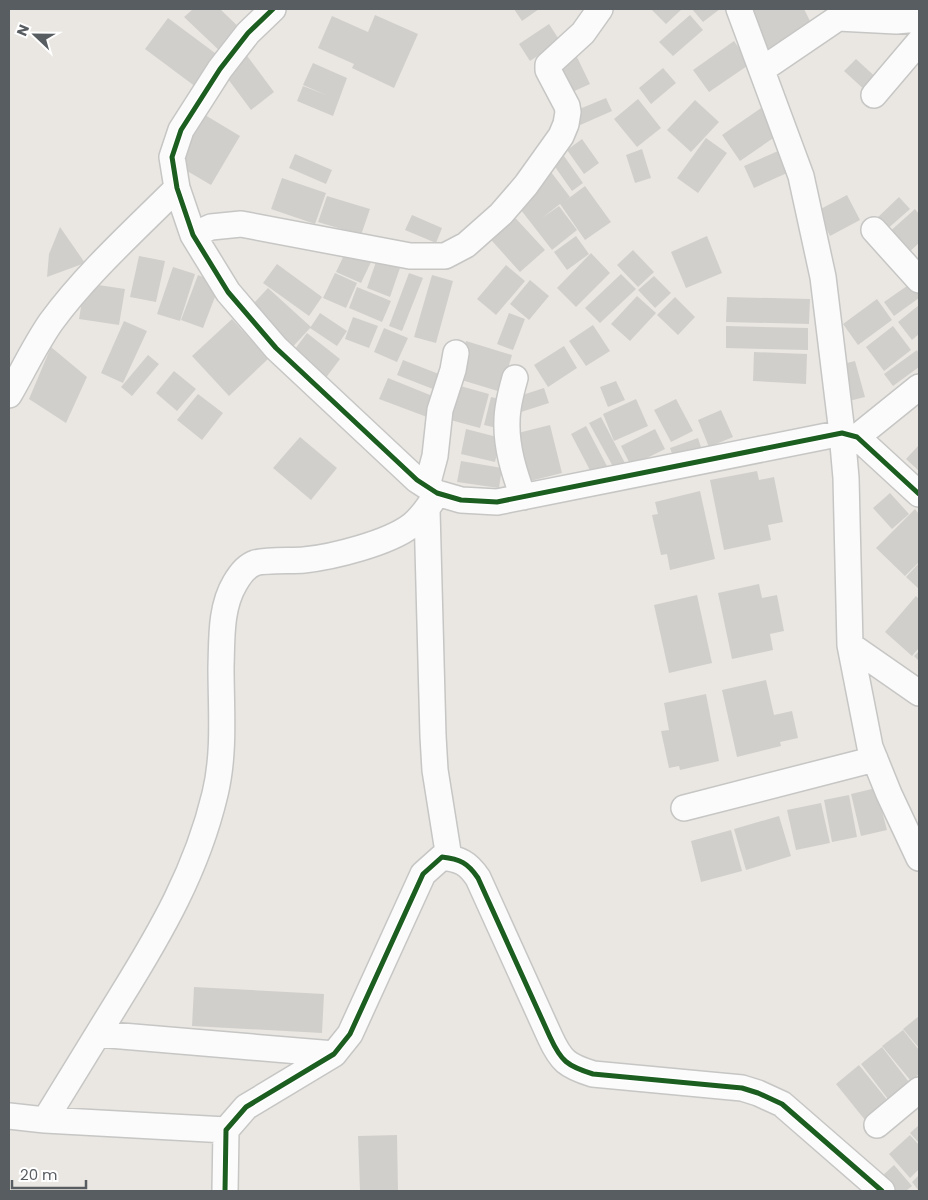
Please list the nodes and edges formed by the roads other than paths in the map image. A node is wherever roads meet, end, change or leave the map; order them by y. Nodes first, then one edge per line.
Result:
1 (273, 9) edge
2 (600, 9) edge
3 (739, 9) edge
4 (830, 13) edge
5 (919, 19) edge
6 (919, 42) edge
7 (763, 69) junction
8 (874, 94) dead end
9 (177, 188) junction
10 (874, 230) dead end
11 (193, 235) junction
12 (919, 280) edge
13 (456, 353) dead end
14 (515, 378) dead end
15 (919, 387) edge
16 (9, 395) edge
17 (850, 435) junction
18 (919, 494) edge
19 (430, 496) junction
20 (523, 497) junction
21 (850, 645) junction
22 (919, 693) edge
23 (875, 759) junction
24 (684, 808) dead end
25 (449, 858) junction
26 (919, 858) edge
27 (98, 1034) junction
28 (334, 1054) junction
29 (919, 1090) edge
30 (9, 1116) edge
31 (45, 1120) junction
32 (877, 1125) dead end
33 (226, 1130) junction
34 (225, 1191) edge
35 (882, 1191) edge

1 - 9 street
2 - 11 street
3 - 7 street
4 - 5 street
4 - 7 street
6 - 8 street
7 - 17 street
9 - 11 street
9 - 16 street
10 - 12 street
11 - 19 street
13 - 19 street
14 - 20 street
15 - 17 street
17 - 18 street
17 - 20 street
17 - 21 street
19 - 20 street
19 - 25 street
19 - 27 street
21 - 22 street
21 - 23 street
23 - 24 street
23 - 26 street
25 - 28 street
25 - 35 street
27 - 28 street
27 - 31 street
28 - 33 street
29 - 32 street
30 - 31 street
31 - 33 street
33 - 34 street

